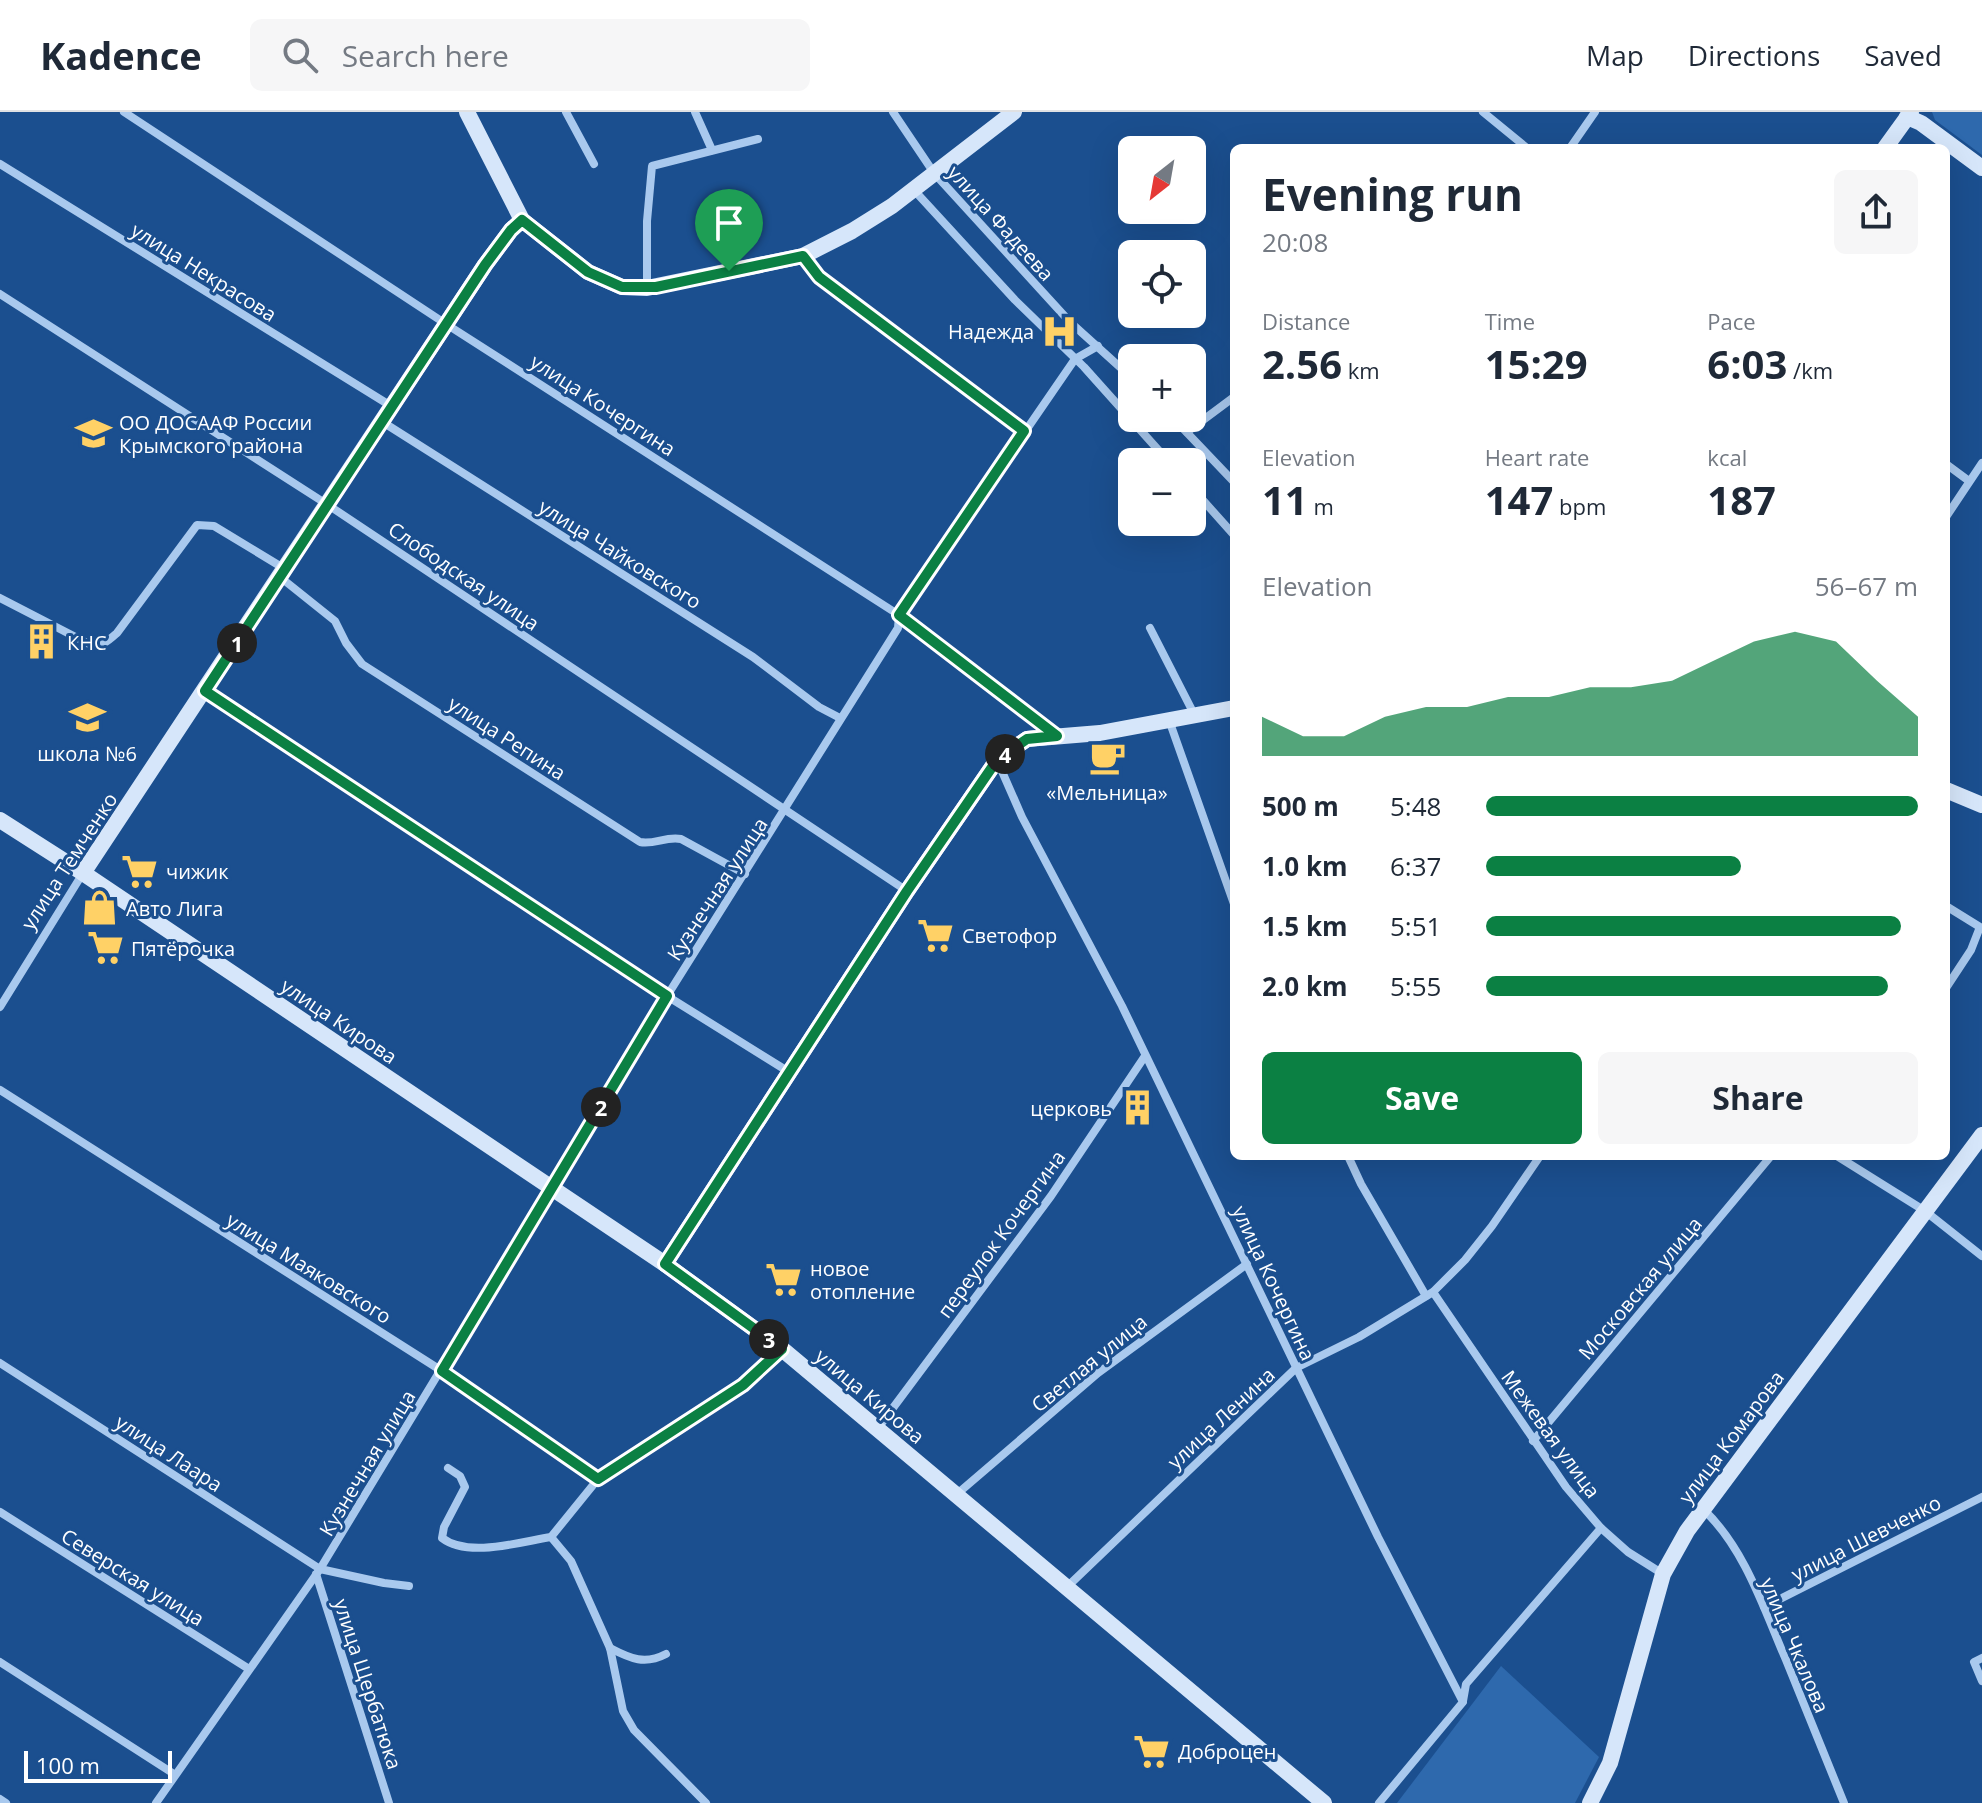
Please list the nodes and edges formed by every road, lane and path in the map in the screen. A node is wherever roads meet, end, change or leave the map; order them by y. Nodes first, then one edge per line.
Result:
1 (124, 112) edge
2 (467, 112) edge
3 (566, 112) edge
4 (695, 112) edge
5 (893, 112) edge
6 (1014, 112) edge
7 (1483, 112) edge
8 (1595, 112) edge
9 (1905, 114) edge
10 (758, 139) dead end
11 (1522, 144) edge
12 (1573, 144) edge
13 (1887, 144) edge
14 (1949, 144) edge
15 (1950, 144) edge
16 (712, 150) junction
17 (0, 164) edge
18 (594, 164) dead end
19 (1982, 168) edge
20 (934, 173) junction
21 (913, 189) junction
22 (522, 220) junction
23 (803, 256) junction
24 (647, 288) junction
25 (0, 294) edge
26 (446, 324) junction
27 (1098, 346) junction
28 (1075, 359) junction
29 (1118, 365) edge
30 (1230, 400) edge
31 (391, 406) junction
32 (1206, 418) edge
33 (380, 421) junction
34 (1024, 431) junction
35 (1187, 432) edge
36 (1156, 448) edge
37 (1982, 463) edge
38 (1950, 467) edge
39 (1230, 478) edge
40 (1969, 481) junction
41 (1206, 504) edge
42 (328, 505) junction
43 (1950, 511) edge
44 (1230, 531) edge
45 (283, 573) junction
46 (0, 598) edge
47 (899, 615) junction
48 (1150, 628) dead end
49 (205, 691) junction
50 (1230, 709) edge
51 (1194, 715) junction
52 (840, 718) junction
53 (1169, 720) junction
54 (1057, 736) junction
55 (997, 760) junction
56 (1950, 792) edge
57 (1982, 805) edge
58 (786, 810) junction
59 (0, 820) edge
60 (83, 873) junction
61 (745, 874) junction
62 (907, 891) junction
63 (1230, 893) edge
64 (1950, 908) edge
65 (1950, 982) edge
66 (667, 996) junction
67 (0, 1007) edge
68 (1145, 1056) junction
69 (789, 1072) junction
70 (0, 1090) edge
71 (1982, 1135) edge
72 (1350, 1160) edge
73 (1537, 1160) edge
74 (1768, 1160) edge
75 (1844, 1160) edge
76 (553, 1189) junction
77 (1925, 1211) junction
78 (1982, 1256) edge
79 (665, 1264) junction
80 (1247, 1264) junction
81 (1430, 1294) junction
82 (782, 1349) junction
83 (0, 1363) edge
84 (1296, 1368) junction
85 (442, 1371) junction
86 (878, 1428) junction
87 (1533, 1441) junction
88 (448, 1468) dead end
89 (598, 1479) junction
90 (957, 1495) junction
91 (1982, 1497) edge
92 (1702, 1508) junction
93 (0, 1512) edge
94 (1601, 1528) junction
95 (551, 1537) junction
96 (318, 1572) junction
97 (1663, 1574) junction
98 (409, 1586) dead end
99 (1068, 1586) junction
100 (1764, 1607) junction
101 (610, 1648) junction
102 (666, 1654) dead end
103 (1982, 1658) edge
104 (0, 1662) edge
105 (249, 1669) junction
106 (1982, 1681) edge
107 (1463, 1702) junction
108 (174, 1774) junction
109 (0, 1799) edge
110 (6, 1803) edge
111 (156, 1803) edge
112 (389, 1803) edge
113 (706, 1803) edge
114 (1324, 1803) edge
115 (1379, 1803) edge
116 (1590, 1803) edge
117 (1844, 1803) edge

1 - 26 street, улица Кочергина
2 - 22 main road
3 - 18 street
4 - 16 street
5 - 20 street, улица Фадеева
6 - 20 main road
7 - 11 street
8 - 12 street
9 - 13 main road
9 - 14 main road
10 - 16 street
15 - 19 main road
16 - 24 street
17 - 31 street, улица Некрасова
20 - 21 main road
20 - 27 street, улица Фадеева
21 - 23 main road
21 - 28 street, улица Фадеева
22 - 24 main road
22 - 26 main road, улица Темченко
23 - 24 main road
23 - 34 street
25 - 42 street, Слободская улица
26 - 31 main road, улица Темченко
26 - 47 street, улица Кочергина
27 - 28 street
27 - 29 street, улица Фадеева
28 - 34 street, Кузнечная улица
28 - 36 street, улица Фадеева
30 - 32 street
31 - 33 main road, улица Темченко
33 - 42 main road, улица Темченко
33 - 52 street, улица Чайковского
34 - 47 street, Кузнечная улица
35 - 39 street
37 - 40 street
38 - 40 street
40 - 43 street
41 - 44 street
42 - 45 main road, улица Темченко
42 - 58 street, Слободская улица
45 - 46 street, улица Репина
45 - 49 main road, улица Темченко
45 - 61 street, улица Репина
47 - 52 street, Кузнечная улица
47 - 54 street, улица Кочергина
48 - 51 street
49 - 60 main road, улица Темченко
49 - 66 street
50 - 51 main road
51 - 53 main road
52 - 58 street, Кузнечная улица
53 - 54 main road
53 - 63 street
54 - 55 main road
55 - 62 main road
55 - 68 street, улица Кочергина
56 - 57 main road
58 - 61 street, Кузнечная улица
58 - 62 street, Слободская улица
59 - 60 main road, улица Кирова
60 - 67 street, улица Темченко
60 - 76 main road, улица Кирова
61 - 66 street, Кузнечная улица
62 - 69 main road
64 - 65 street
66 - 69 street
66 - 76 street, Кузнечная улица
68 - 80 street, улица Кочергина
68 - 86 street, переулок Кочергина
69 - 79 main road
70 - 85 street, улица Маяковского
71 - 77 main road, улица Комарова
72 - 81 street, Межевая улица
73 - 81 street, улица Ленина
74 - 87 street, Московская улица
75 - 77 street
76 - 79 main road, улица Кирова
76 - 85 street, Кузнечная улица
77 - 78 street
77 - 92 main road, улица Комарова
79 - 82 main road, улица Кирова
80 - 84 street, улица Кочергина
80 - 90 street, Светлая улица
81 - 84 street, улица Ленина
81 - 87 street, Межевая улица
82 - 86 main road, улица Кирова
82 - 89 street
83 - 96 street, улица Лаара
84 - 99 street, улица Ленина
84 - 107 street, улица Кочергина
85 - 89 street, улица Маяковского
85 - 96 street, Кузнечная улица
86 - 90 main road, улица Кирова
87 - 94 street, Межевая улица
88 - 95 street
89 - 95 street
90 - 99 main road, улица Кирова
91 - 100 street, улица Шевченко
92 - 97 main road, улица Комарова
92 - 100 street, улица Чкалова
93 - 105 street, Северская улица
94 - 97 street, Межевая улица
94 - 107 street
95 - 101 street
96 - 98 street
96 - 105 street, Кузнечная улица
96 - 112 street, улица Щербатюка
97 - 116 main road, улица Комарова
99 - 114 main road, улица Кирова
100 - 117 street, улица Чкалова
101 - 102 street
101 - 113 street
103 - 106 street
104 - 108 street
105 - 108 street, Кузнечная улица
107 - 115 street
108 - 111 street, Кузнечная улица
109 - 110 street

